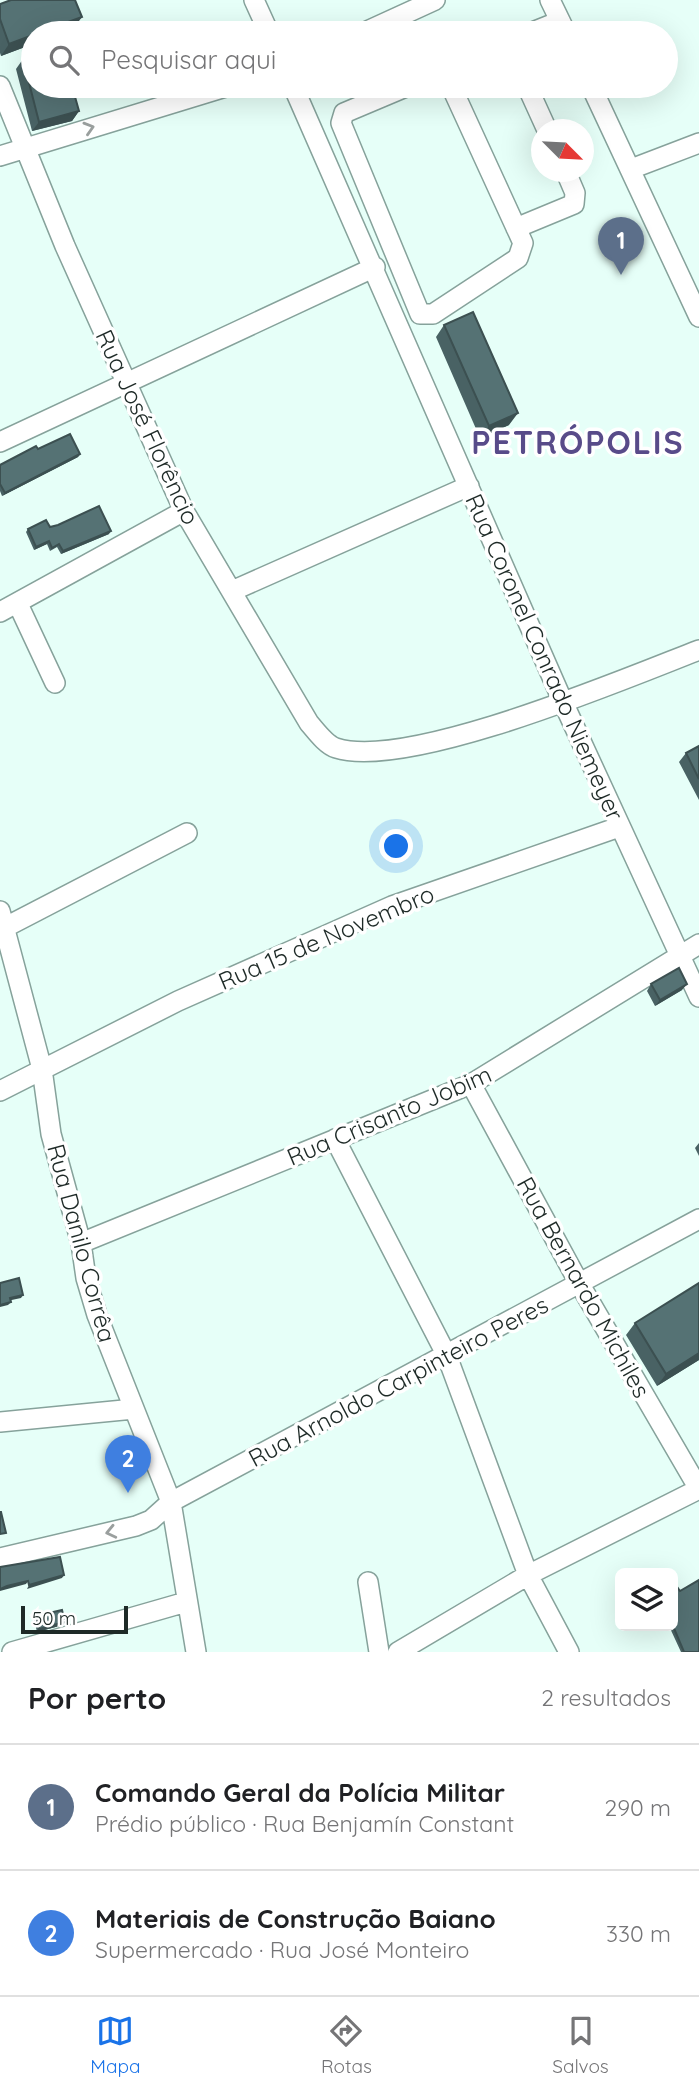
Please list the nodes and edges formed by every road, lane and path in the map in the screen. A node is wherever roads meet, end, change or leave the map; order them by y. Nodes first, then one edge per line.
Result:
1 (254, 0) edge
2 (435, 0) edge
3 (550, 0) edge
4 (264, 21) edge
5 (389, 21) edge
6 (560, 21) edge
7 (0, 86) edge
8 (189, 98) edge
9 (298, 98) edge
10 (380, 98) edge
11 (456, 98) edge
12 (532, 98) edge
13 (597, 98) edge
14 (542, 119) edge
15 (699, 143) edge
16 (24, 148) junction
17 (0, 156) edge
18 (631, 169) junction
19 (570, 182) edge
20 (516, 228) junction
21 (374, 267) junction
22 (699, 317) edge
23 (125, 381) junction
24 (0, 442) edge
25 (469, 486) junction
26 (184, 511) junction
27 (232, 591) junction
28 (18, 604) junction
29 (0, 612) edge
30 (699, 650) edge
31 (55, 683) dead end
32 (563, 702) junction
33 (620, 828) junction
34 (187, 833) dead end
35 (2, 922) edge
36 (699, 944) edge
37 (680, 954) junction
38 (699, 997) edge
39 (42, 1069) junction
40 (471, 1084) junction
41 (0, 1091) edge
42 (335, 1139) junction
43 (699, 1219) edge
44 (81, 1243) junction
45 (579, 1283) junction
46 (447, 1356) junction
47 (134, 1409) junction
48 (0, 1422) edge
49 (699, 1489) edge
50 (171, 1502) junction
51 (0, 1558) edge
52 (528, 1575) junction
53 (368, 1582) dead end
54 (186, 1602) junction
55 (67, 1644) edge
56 (12, 1652) edge
57 (196, 1652) edge
58 (379, 1652) edge
59 (398, 1652) edge
60 (569, 1652) edge

1 - 4 street
2 - 5 street
3 - 6 street
7 - 16 street, Rua José Florêncio
16 -> 8 street
9 - 21 street, Rua Coronel Conrado Niemeyer
10 - 20 street
11 - 20 street
12 - 14 street
13 - 18 street
15 - 18 street
16 - 17 street
16 - 23 street, Rua José Florêncio
18 - 22 street
19 - 20 street
21 - 23 street
21 - 25 street, Rua Coronel Conrado Niemeyer
23 - 24 street
23 - 26 street, Rua José Florêncio
25 - 27 street
25 - 32 street, Rua Coronel Conrado Niemeyer
26 - 27 street, Rua José Florêncio
26 - 28 street
27 - 32 street, Rua José Florêncio
28 - 29 street
28 - 31 street
30 - 32 street
32 - 33 street, Rua Coronel Conrado Niemeyer
33 - 37 street, Rua Coronel Conrado Niemeyer
33 - 39 street, Rua 15 de Novembro
34 - 35 street
35 - 39 street, Rua Danilo Corrêa
36 - 37 street, Rua Crisanto Jobim
37 - 38 street, Rua Coronel Conrado Niemeyer
37 - 40 street, Rua Crisanto Jobim
39 - 41 street, Rua 15 de Novembro
39 - 44 street, Rua Danilo Corrêa
40 - 42 street, Rua Crisanto Jobim
40 - 45 street, Rua Bernardo Michiles
42 - 44 street, Rua Crisanto Jobim
42 - 46 street
43 - 45 street, Rua Arnoldo Carpinteiro Peres
44 - 47 street, Rua Danilo Corrêa
45 - 46 street, Rua Arnoldo Carpinteiro Peres
45 - 49 street, Rua Bernardo Michiles
46 - 50 street, Rua Arnoldo Carpinteiro Peres
46 - 52 street
47 - 48 street
47 - 50 street, Rua Danilo Corrêa
49 - 52 street
50 -> 51 street, Rua Arnoldo Carpinteiro Peres
50 - 54 street, Rua Danilo Corrêa
52 - 59 street
52 - 60 street
53 - 58 street
54 - 55 street
54 - 57 street, Rua Danilo Corrêa
55 - 56 street

